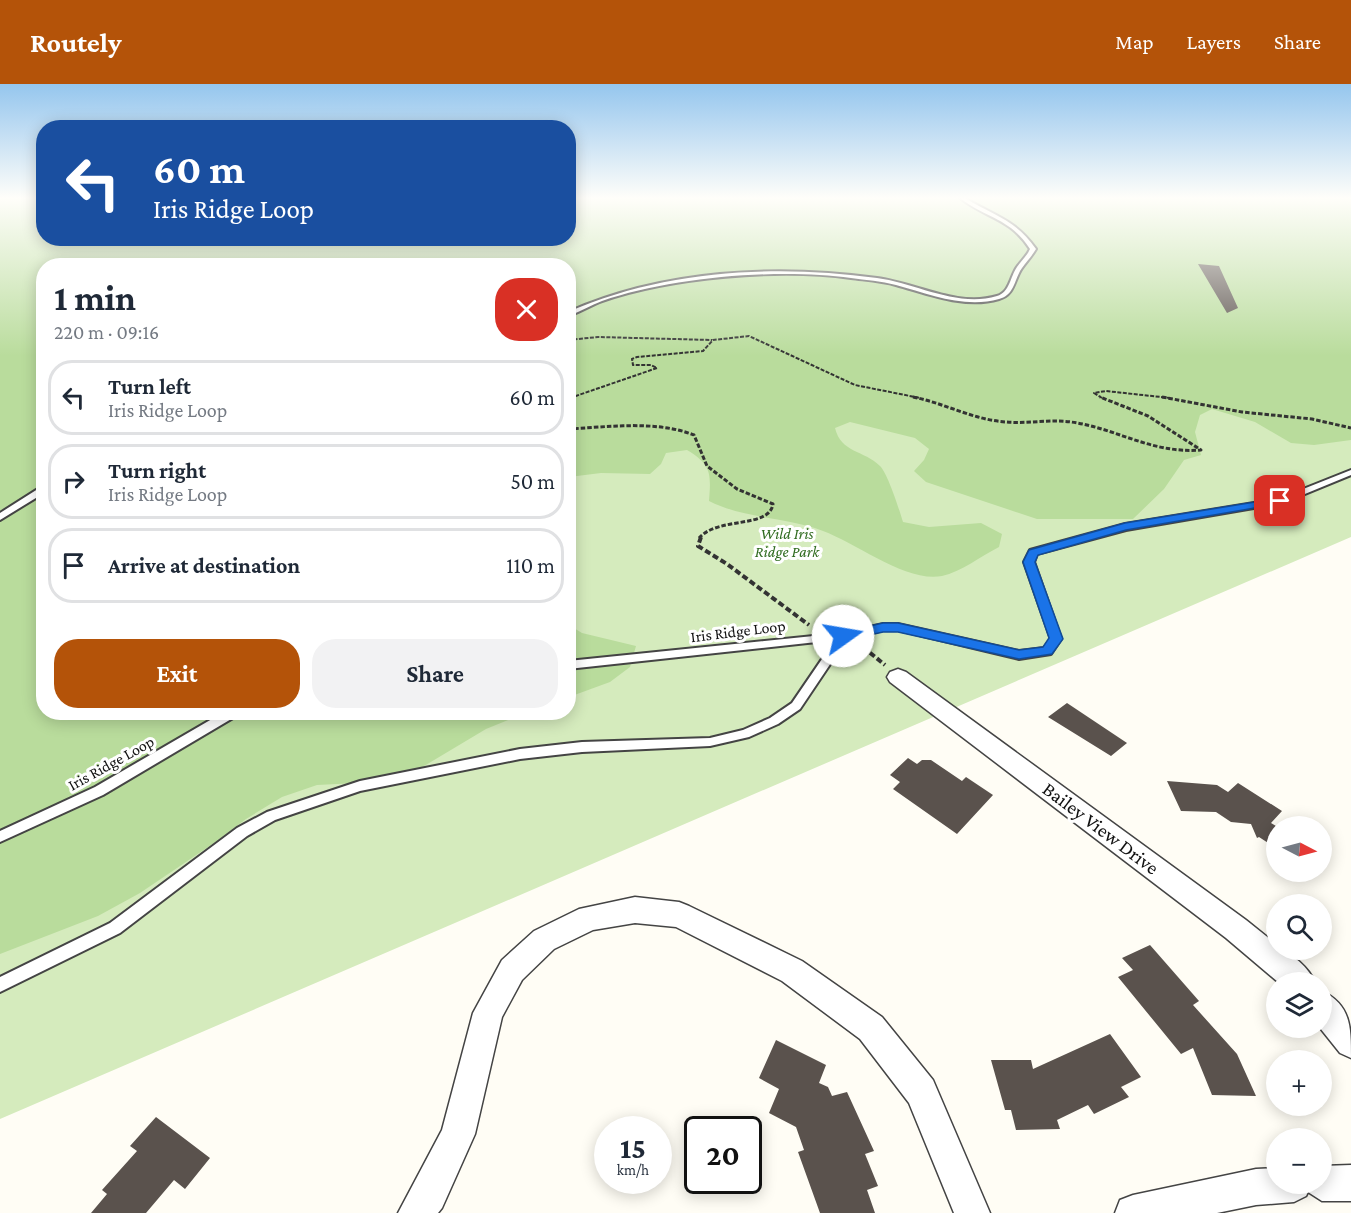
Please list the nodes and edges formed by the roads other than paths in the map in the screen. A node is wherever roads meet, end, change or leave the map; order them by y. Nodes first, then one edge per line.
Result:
1 (1032, 251) edge
2 (576, 311) edge
3 (1351, 472) edge
4 (36, 494) edge
5 (0, 517) edge
6 (843, 636) junction
7 (576, 664) edge
8 (898, 677) road end
9 (220, 720) edge
10 (0, 837) edge
11 (1288, 972) edge
12 (0, 985) edge
13 (1332, 1018) edge
14 (1351, 1042) edge
15 (1332, 1183) edge
16 (1351, 1183) edge
17 (1266, 1186) edge
18 (416, 1213) edge
19 (972, 1213) edge
20 (1133, 1213) edge

1 - 2 lane
3 - 6 lane, Iris Ridge Loop
4 - 5 lane
6 - 7 lane, Iris Ridge Loop
6 - 12 lane
8 - 11 street, Bailey View Drive
9 - 10 lane, Iris Ridge Loop
13 - 14 street
15 - 16 street
17 - 20 street
18 - 19 street

